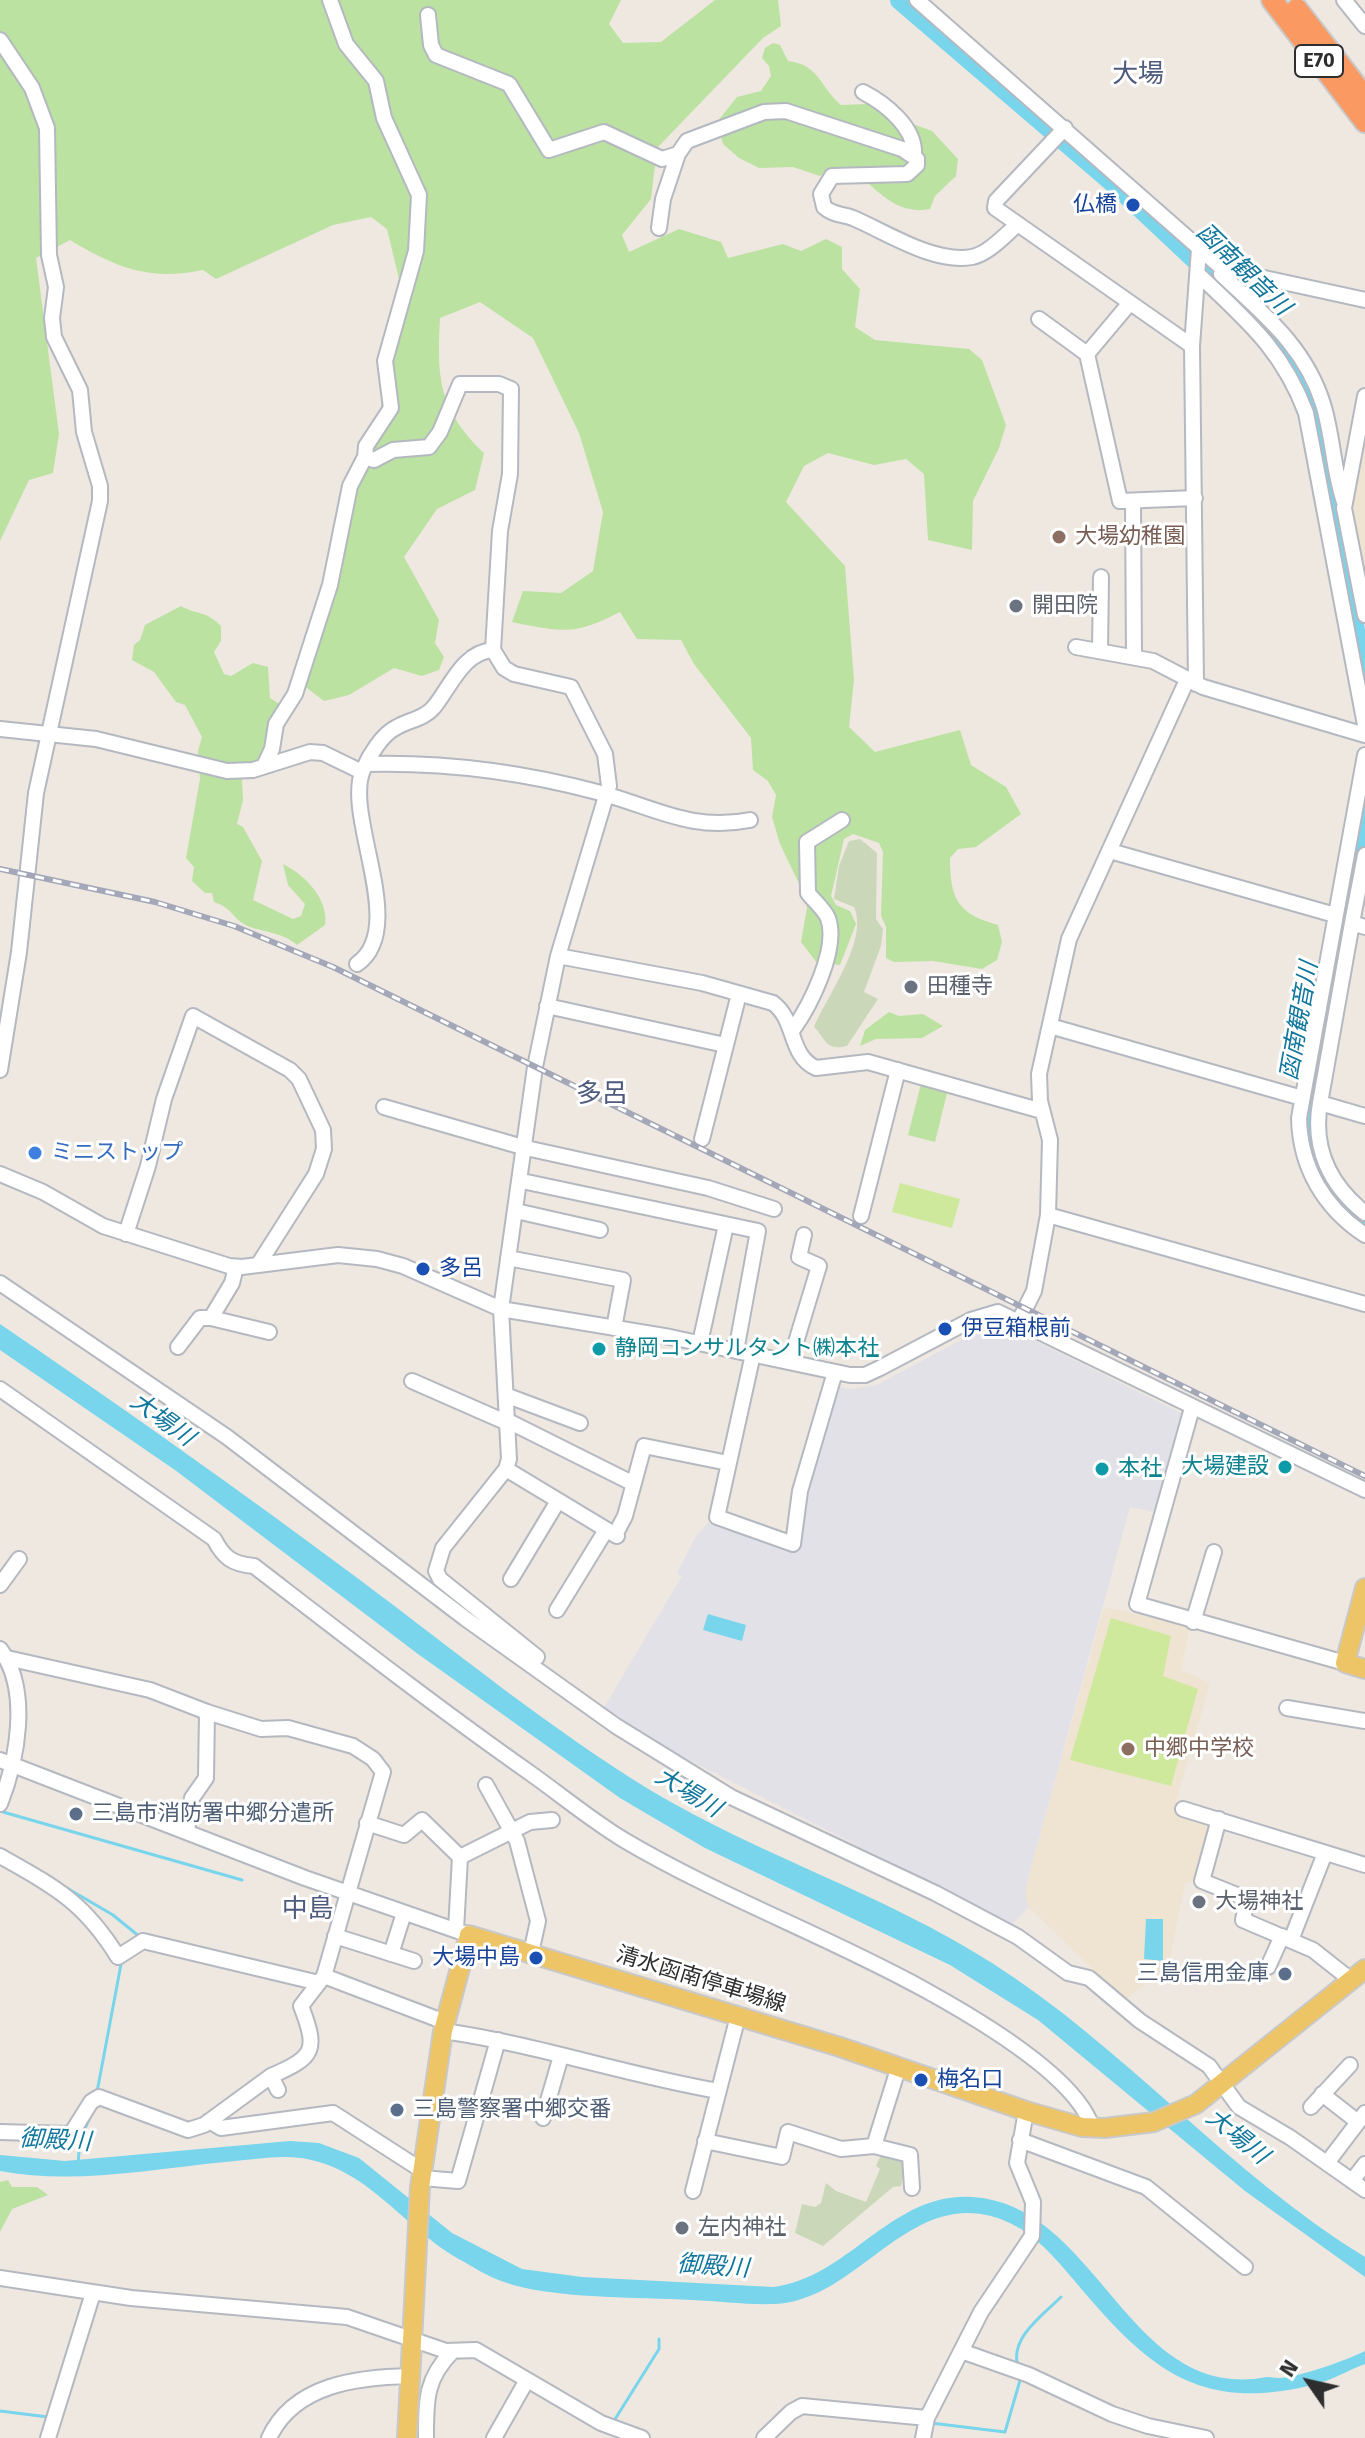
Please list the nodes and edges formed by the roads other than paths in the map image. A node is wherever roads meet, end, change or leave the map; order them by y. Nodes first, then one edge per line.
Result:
1 (330, 0) edge
2 (917, 0) edge
3 (1272, 0) edge
4 (1290, 0) edge
5 (1344, 0) edge
6 (428, 15) dead end
7 (1365, 26) edge
8 (0, 40) edge
9 (863, 92) dead end
10 (1365, 97) edge
11 (1365, 122) edge
12 (1065, 128) junction
13 (678, 154) junction
14 (914, 155) junction
15 (1018, 224) junction
16 (659, 228) dead end
17 (1199, 249) junction
18 (1223, 269) junction
19 (1198, 274) junction
20 (1365, 300) edge
21 (1129, 304) junction
22 (1039, 319) dead end
23 (1192, 346) junction
24 (1087, 354) junction
25 (1365, 396) edge
26 (365, 457) junction
27 (1195, 498) junction
28 (1133, 501) junction
29 (1344, 502) junction
30 (1101, 577) dead end
31 (1365, 615) edge
32 (1076, 647) dead end
33 (493, 650) junction
34 (1100, 651) junction
35 (1134, 657) junction
36 (1192, 682) junction
37 (1365, 725) edge
38 (0, 729) edge
39 (47, 733) junction
40 (1365, 735) edge
41 (1365, 755) edge
42 (264, 766) junction
43 (364, 768) junction
44 (608, 795) junction
45 (750, 820) dead end
46 (842, 820) dead end
47 (1110, 851) junction
48 (1365, 855) edge
49 (1335, 915) junction
50 (1358, 925) edge
51 (558, 956) junction
52 (357, 964) dead end
53 (739, 994) junction
54 (547, 1006) junction
55 (1050, 1026) junction
56 (792, 1031) junction
57 (725, 1045) junction
58 (1320, 1049) junction
59 (0, 1070) edge
60 (898, 1070) junction
61 (1316, 1071) junction
62 (1302, 1098) junction
63 (1320, 1103) junction
64 (384, 1107) dead end
65 (1042, 1111) junction
66 (1365, 1116) edge
67 (702, 1139) dead end
68 (526, 1148) junction
69 (0, 1174) edge
70 (522, 1181) junction
71 (774, 1209) dead end
72 (516, 1211) junction
73 (1365, 1213) edge
74 (1048, 1215) junction
75 (861, 1216) dead end
76 (726, 1225) junction
77 (600, 1230) dead end
78 (126, 1234) junction
79 (804, 1235) dead end
80 (1365, 1235) edge
81 (508, 1258) junction
82 (258, 1265) junction
83 (236, 1267) junction
84 (0, 1283) edge
85 (1365, 1304) edge
86 (501, 1309) junction
87 (211, 1318) junction
88 (1019, 1321) junction
89 (614, 1328) junction
90 (269, 1332) dead end
91 (700, 1343) junction
92 (178, 1347) dead end
93 (736, 1351) junction
94 (753, 1354) junction
95 (790, 1362) junction
96 (835, 1372) junction
97 (412, 1381) dead end
98 (0, 1389) edge
99 (508, 1396) junction
100 (1192, 1408) junction
101 (510, 1423) junction
102 (580, 1423) dead end
103 (728, 1463) junction
104 (506, 1469) junction
105 (632, 1483) junction
106 (1365, 1490) edge
107 (558, 1501) junction
108 (613, 1534) junction
109 (1214, 1552) dead end
110 (19, 1559) dead end
111 (511, 1579) dead end
112 (0, 1585) edge
113 (1365, 1588) edge
114 (557, 1610) dead end
115 (470, 1613) junction
116 (1193, 1622) junction
117 (4, 1654) edge
118 (537, 1657) dead end
119 (1345, 1663) junction
120 (1365, 1669) edge
121 (1287, 1708) dead end
122 (207, 1712) junction
123 (1365, 1721) edge
124 (7, 1763) edge
125 (486, 1785) dead end
126 (0, 1804) edge
127 (1183, 1809) dead end
128 (1219, 1819) junction
129 (552, 1820) dead end
130 (367, 1823) junction
131 (187, 1831) junction
132 (513, 1832) junction
133 (1325, 1853) junction
134 (460, 1857) junction
135 (1, 1859) edge
136 (1365, 1865) edge
137 (346, 1892) junction
138 (404, 1913) junction
139 (462, 1933) junction
140 (335, 1936) junction
141 (1286, 1938) junction
142 (531, 1953) junction
143 (391, 1954) junction
144 (414, 1961) dead end
145 (1268, 1967) dead end
146 (1358, 1974) edge
147 (321, 1980) junction
148 (738, 2016) junction
149 (444, 2026) junction
150 (498, 2040) junction
151 (561, 2056) junction
152 (1350, 2065) dead end
153 (899, 2066) junction
154 (271, 2076) junction
155 (278, 2090) dead end
156 (718, 2091) junction
157 (1216, 2091) junction
158 (1322, 2094) junction
159 (1311, 2107) dead end
160 (1026, 2111) junction
161 (1362, 2117) edge
162 (543, 2118) dead end
163 (209, 2121) junction
164 (1092, 2127) junction
165 (0, 2132) edge
166 (1020, 2140) junction
167 (705, 2141) junction
168 (874, 2146) junction
169 (1327, 2163) junction
170 (1365, 2164) edge
171 (422, 2179) junction
172 (1352, 2181) junction
173 (912, 2188) dead end
174 (1365, 2190) edge
175 (693, 2191) dead end
176 (1245, 2267) dead end
177 (0, 2278) edge
178 (93, 2293) junction
179 (414, 2340) junction
180 (961, 2351) junction
181 (452, 2352) junction
182 (411, 2376) junction
183 (527, 2380) junction
184 (927, 2418) junction
185 (48, 2438) edge
186 (269, 2438) edge
187 (407, 2438) edge
188 (426, 2438) edge
189 (494, 2438) edge
190 (642, 2438) edge
191 (764, 2438) edge
192 (923, 2438) edge
193 (1206, 2438) edge

1 - 26 street
2 - 12 street
3 - 11 highway, E70
4 - 10 highway, E70
5 - 7 street
6 - 13 street
8 - 39 street
9 - 14 street
12 - 15 street
12 - 17 street
13 - 14 street
13 - 16 street
14 - 15 street
15 - 21 street
17 - 18 street
17 - 19 street
18 - 20 street
18 - 29 street
19 - 23 street
19 - 37 street
21 - 23 street
21 - 24 street
22 - 24 street
23 - 27 street
24 - 28 street
25 - 29 street
26 - 33 street
26 - 42 street
27 - 28 street
27 - 36 street
28 - 35 street
29 - 31 street
30 - 34 street
32 - 34 street
33 - 43 street
33 - 44 street
34 - 35 street
35 - 36 street
36 - 40 street
36 - 47 street
38 - 39 street
39 - 42 street
39 - 59 street
41 - 49 street
42 - 43 street
43 - 44 street
43 - 52 street
44 - 45 street
44 - 51 street
46 - 56 street
47 - 49 street
47 - 55 street
48 - 50 street
49 - 58 street
50 - 58 street
51 - 53 street
51 - 54 street
53 - 56 street
53 - 57 street
54 - 57 street
54 - 68 street
55 - 62 street
55 - 65 street
56 - 60 street
57 - 67 street
58 - 61 street
60 - 65 street
60 - 75 street
61 - 62 street
61 - 63 street
62 - 80 street
63 - 66 street
63 - 73 street
64 - 68 street
65 - 74 street
68 - 70 street
68 - 71 street
69 - 78 street
70 - 72 street
70 - 76 street
72 - 77 street
72 - 81 street
74 - 85 street
74 - 88 street
76 - 91 street
76 - 93 street
78 - 82 street
78 - 83 street
79 - 95 street
81 - 86 street
81 - 89 street
82 - 83 street
82 - 86 street
83 - 87 street
84 - 115 street
86 - 89 street
86 - 99 street
87 - 90 street
87 - 92 street
88 - 96 street
88 - 100 street
89 - 91 street
91 - 93 street
93 - 94 street
94 - 95 street
94 - 103 street
95 - 96 street
96 - 103 street
97 - 101 street
98 - 164 street
99 - 101 street
99 - 102 street
100 - 106 street
100 - 116 street
101 - 104 street
101 - 105 street
103 - 105 street
104 - 107 street
104 - 115 street
105 - 108 street
107 - 108 street
107 - 111 street
108 - 114 street
109 - 116 street
110 - 112 street
113 - 119 main road
115 - 118 street
115 - 157 street
116 - 119 street
117 - 122 street
117 - 124 street
119 - 120 main road
121 - 123 street
122 - 130 street
122 - 131 street
124 - 126 street
124 - 131 street
125 - 132 street
127 - 128 street
128 - 133 street
128 - 141 street
129 - 132 street
130 - 134 street
130 - 137 street
131 - 137 street
132 - 134 street
132 - 142 street
133 - 136 street
133 - 141 street
134 - 139 street
135 - 147 street
137 - 138 street
137 - 140 street
138 - 139 street
138 - 143 street
139 - 142 main road, 清水函南停車場線
139 - 149 main road
140 - 143 street
140 - 147 street
141 - 145 street
141 - 146 street
142 - 148 main road, 清水函南停車場線
143 - 144 street
146 - 157 main road, 清水函南停車場線
147 - 149 street
147 - 154 street
148 - 153 main road, 清水函南停車場線
148 - 156 street
149 - 150 street
149 - 171 main road
150 - 151 street
150 - 171 street
151 - 156 street
151 - 162 street
152 - 158 street
153 - 160 main road, 清水函南停車場線
153 - 168 street
154 - 155 street
154 - 163 street
156 - 167 street
157 - 164 main road, 清水函南停車場線
157 - 169 street
158 - 159 street
158 - 161 street
160 - 164 main road, 清水函南停車場線
160 - 166 street
161 - 169 street
163 - 165 street
163 - 171 street
166 - 176 street
166 - 180 street
167 - 168 street
167 - 175 street
168 - 173 street
169 - 172 street
170 - 172 street
171 - 179 main road
172 - 174 street
177 - 178 street
178 - 179 street
178 - 185 street
179 - 181 street
179 - 182 main road
180 - 184 street
180 - 193 street
181 - 183 street
181 - 188 street
182 - 186 street
182 - 187 main road
183 - 189 street
183 - 190 street
184 - 191 street
184 - 192 street

